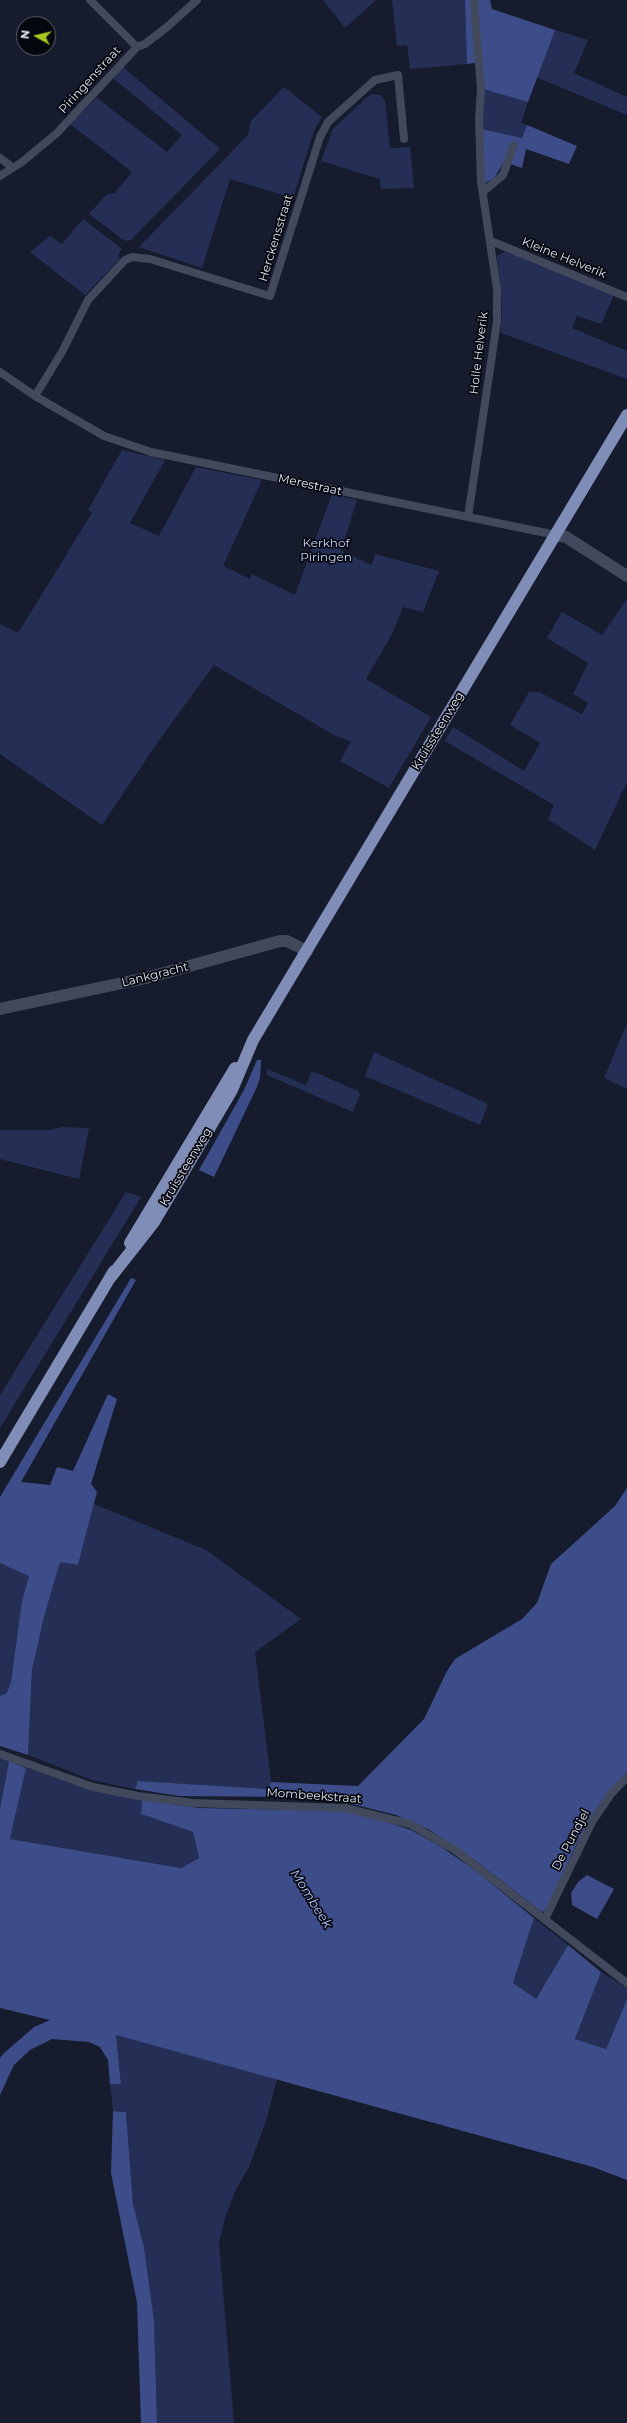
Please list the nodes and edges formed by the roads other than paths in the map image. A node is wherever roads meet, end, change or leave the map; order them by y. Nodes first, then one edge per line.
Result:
1 (90, 0) edge
2 (197, 0) edge
3 (474, 0) edge
4 (137, 47) junction
5 (404, 139) dead end
6 (514, 145) dead end
7 (0, 158) edge
8 (12, 167) junction
9 (0, 176) edge
10 (483, 192) junction
11 (491, 241) junction
12 (627, 297) edge
13 (0, 372) edge
14 (35, 396) junction
15 (627, 415) edge
16 (468, 517) junction
17 (556, 535) junction
18 (627, 576) edge
19 (307, 950) junction
20 (0, 1009) edge
21 (0, 1462) edge
22 (0, 1754) edge
23 (627, 1777) edge
24 (545, 1919) junction
25 (627, 1983) edge

1 - 4 street
2 - 4 street, Piringenstraat
3 - 10 street, Holle Helverik
4 - 8 street, Piringenstraat
5 - 14 street, Herckensstraat
6 - 10 street
7 - 8 street
8 - 9 street, Piringenstraat
10 - 11 street, Holle Helverik
11 - 12 street, Kleine Helverik
11 - 16 street, Holle Helverik
13 - 14 street, Merestraat
14 - 16 street, Merestraat
15 - 17 main road, Kruissteenweg
16 - 17 street, Merestraat
17 - 18 street, Merestraat
17 - 19 main road, Kruissteenweg
19 - 20 street, Lankgracht
19 - 21 main road, Kruissteenweg
22 - 24 street, Mombeekstraat
23 - 24 street, De Pundjel
24 - 25 street, Mombeekstraat

